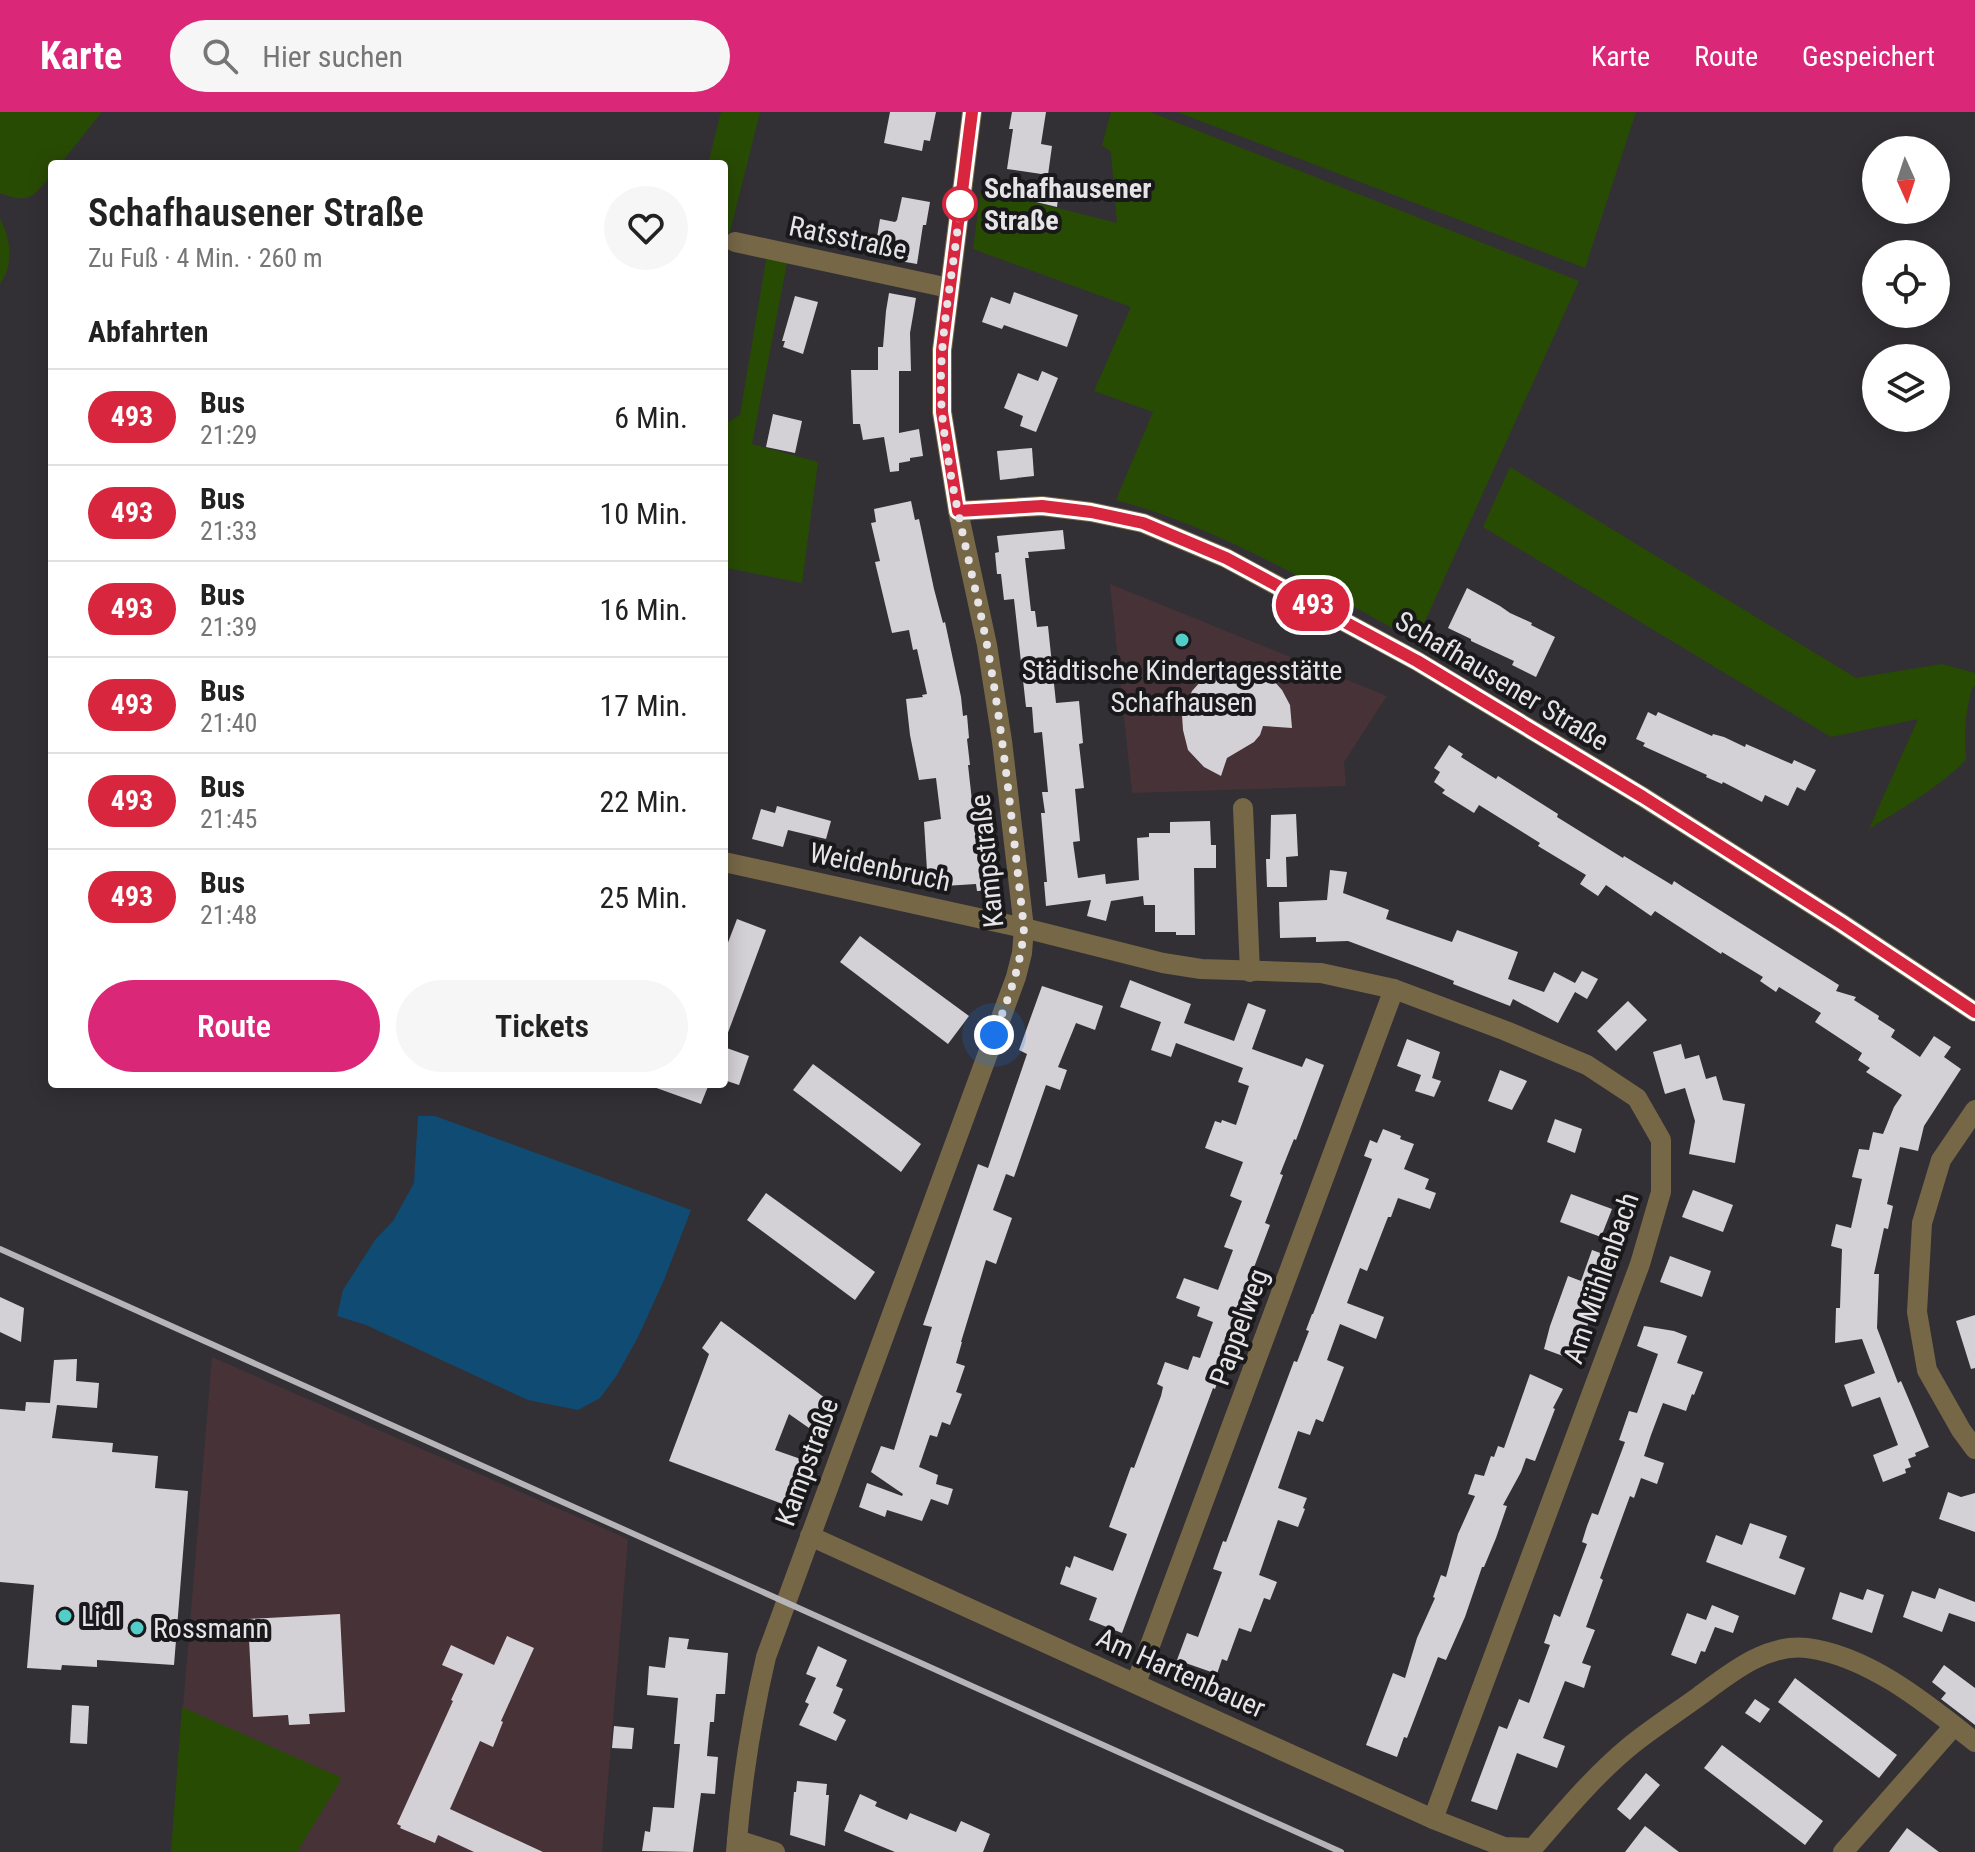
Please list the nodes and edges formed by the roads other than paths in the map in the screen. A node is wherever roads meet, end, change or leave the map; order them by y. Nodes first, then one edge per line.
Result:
1 (972, 112) edge
2 (735, 242) dead end
3 (949, 288) junction
4 (958, 511) junction
5 (1243, 808) dead end
6 (728, 863) edge
7 (1024, 928) junction
8 (1250, 972) junction
9 (1394, 989) junction
10 (1975, 1012) edge
11 (1975, 1110) edge
12 (1975, 1449) edge
13 (810, 1536) junction
14 (1136, 1683) junction
15 (1954, 1726) junction
16 (1975, 1742) edge
17 (1433, 1819) junction
18 (737, 1846) edge
19 (1535, 1850) edge
20 (775, 1852) edge
21 (1843, 1852) edge

1 - 3 street, Kampstraße
2 - 3 street, Ratsstraße
3 - 4 street, Kampstraße
4 - 7 street, Kampstraße
4 - 10 street, Schafhausener Straße
5 - 8 street
6 - 7 street, Weidenbruch
7 - 8 street, Am Mühlenbach
7 - 13 street, Kampstraße
8 - 9 street, Am Mühlenbach
9 - 14 street, Pappelweg
9 - 17 street, Am Mühlenbach
11 - 12 street
13 - 14 street, Am Hartenbauer
13 - 18 street, Kampstraße
14 - 17 street, Am Hartenbauer
15 - 16 street, Am Hartenbauer
15 - 19 street, Am Hartenbauer
15 - 21 street
17 - 19 street, Am Hartenbauer
18 - 20 street

